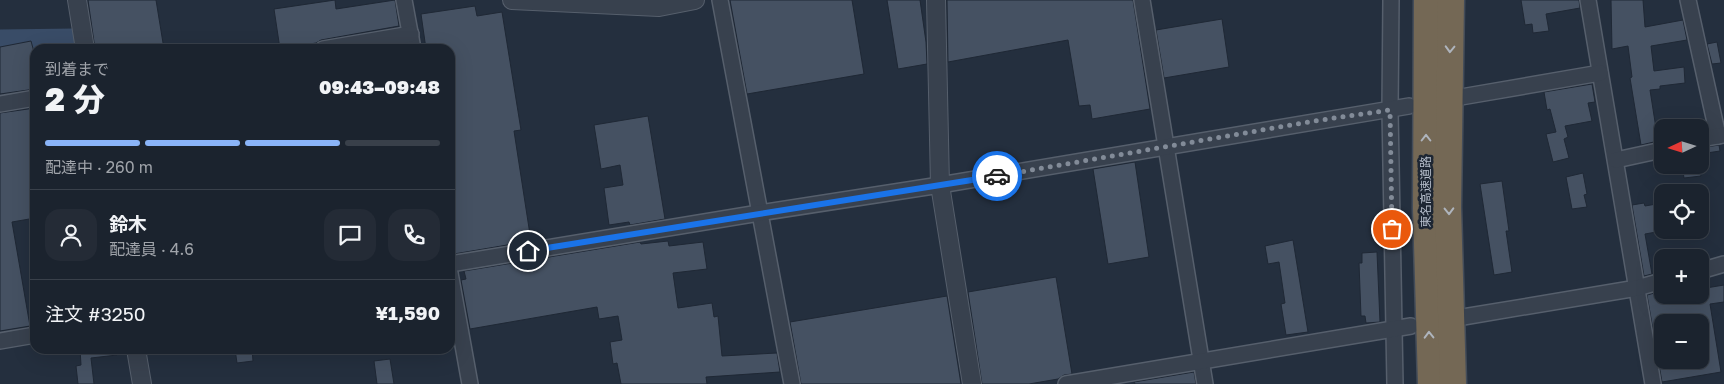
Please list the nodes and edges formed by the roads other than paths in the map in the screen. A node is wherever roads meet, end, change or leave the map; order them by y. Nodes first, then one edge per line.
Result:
1 (77, 0) edge
2 (404, 0) edge
3 (512, 0) edge
4 (695, 0) edge
5 (720, 0) edge
6 (936, 0) edge
7 (1142, 0) edge
8 (1391, 0) edge
9 (1427, 0) edge
10 (1451, 0) edge
11 (1588, 0) edge
12 (1688, 0) edge
13 (411, 34) junction
14 (84, 44) edge
15 (352, 44) edge
16 (413, 44) edge
17 (1600, 73) junction
18 (1461, 97) dead end
19 (30, 99) edge
20 (0, 104) edge
21 (1409, 106) dead end
22 (1390, 110) junction
23 (1721, 136) edge
24 (1166, 146) junction
25 (1654, 152) edge
26 (1616, 160) junction
27 (940, 186) junction
28 (759, 213) junction
29 (455, 263) edge
30 (1724, 264) edge
31 (1709, 268) edge
32 (1654, 283) edge
33 (1636, 288) junction
34 (455, 301) edge
35 (1463, 317) dead end
36 (1411, 326) dead end
37 (1393, 328) junction
38 (30, 336) edge
39 (0, 341) edge
40 (137, 354) edge
41 (1202, 360) junction
42 (142, 384) edge
43 (470, 384) edge
44 (792, 384) edge
45 (972, 384) edge
46 (1066, 384) edge
47 (1206, 384) edge
48 (1394, 384) edge
49 (1431, 384) edge
50 (1453, 384) edge
51 (1653, 384) edge

1 - 14 street
2 - 13 street
3 - 4 street
5 - 28 street
6 - 27 street
7 - 24 street
8 - 22 street
49 -> 9 highway, 東名高速道路
10 -> 50 highway, 東名高速道路
11 - 17 street
12 - 23 street
13 - 15 street
13 - 16 street
17 - 18 street
17 - 26 street
19 - 20 street
21 - 22 street
22 - 24 street
22 - 37 street
24 - 27 street
24 - 41 street
25 - 26 street
26 - 33 street
27 - 28 street
27 - 45 street
28 - 29 street
28 - 44 street
30 - 31 street
32 - 33 street
33 - 35 street
33 - 51 street
34 - 43 street
36 - 37 street
37 - 41 street
37 - 48 street
38 - 39 street
40 - 42 street
41 - 46 street
41 - 47 street

